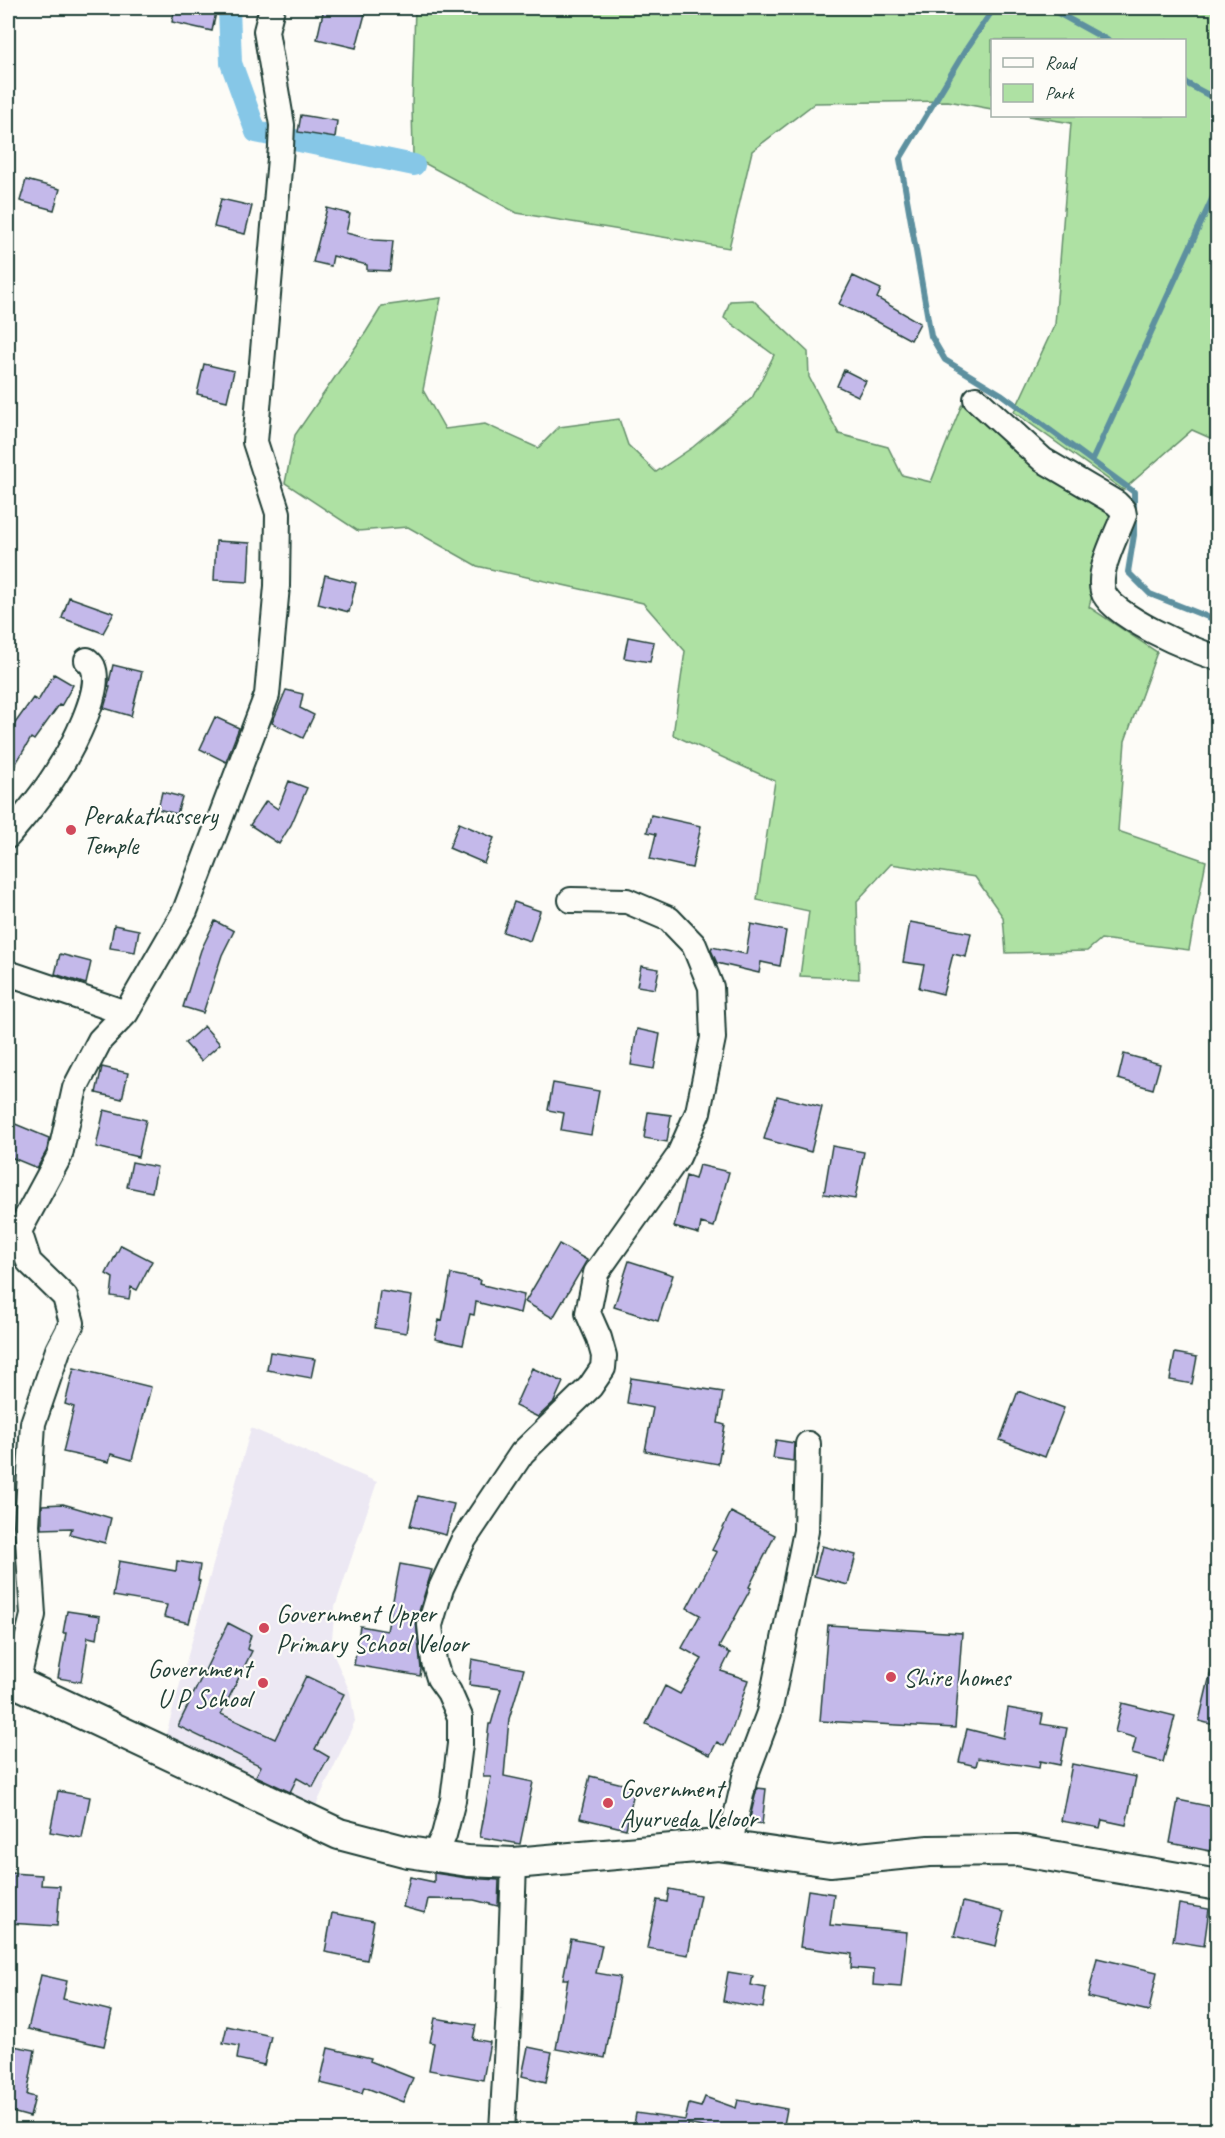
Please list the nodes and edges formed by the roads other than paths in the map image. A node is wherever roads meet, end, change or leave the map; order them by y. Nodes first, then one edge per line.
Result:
1 (272, 8) edge
2 (976, 399) dead end
3 (1218, 658) edge
4 (87, 660) dead end
5 (8, 836) edge
6 (571, 900) dead end
7 (8, 973) edge
8 (126, 1013) junction
9 (808, 1444) dead end
10 (12, 1682) edge
11 (729, 1847) junction
12 (434, 1856) junction
13 (514, 1863) junction
14 (1218, 1885) edge
15 (502, 2130) edge

1 - 8 street
2 - 3 street
4 - 5 street
6 - 12 street
7 - 8 street
8 - 10 street
9 - 11 street
10 - 12 street
11 - 13 street
11 - 14 street
12 - 13 street
13 - 15 street

